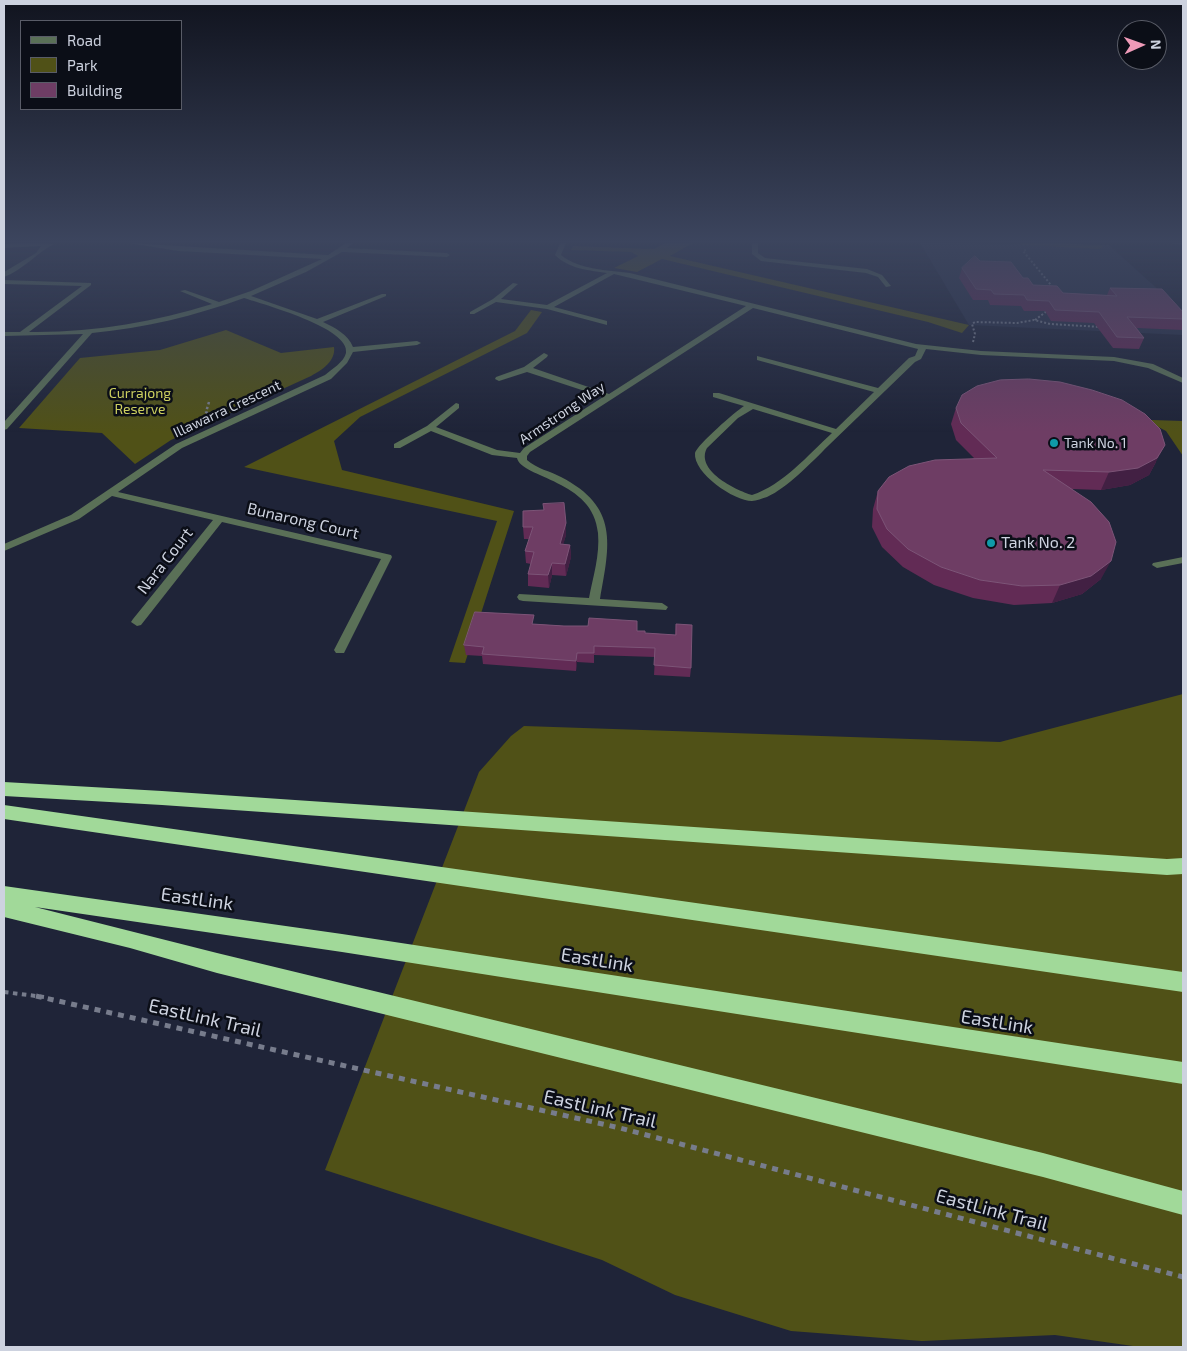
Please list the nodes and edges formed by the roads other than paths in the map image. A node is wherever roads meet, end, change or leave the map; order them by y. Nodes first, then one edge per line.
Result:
1 (60, 306) edge
2 (216, 306) edge
3 (273, 306) edge
4 (357, 306) edge
5 (484, 306) edge
6 (541, 306) edge
7 (751, 306) joint
8 (548, 307) joint
9 (472, 313) dead end
10 (317, 322) junction
11 (604, 323) dead end
12 (89, 332) junction
13 (4, 334) edge
14 (21, 335) junction
15 (417, 342) dead end
16 (919, 346) junction
17 (350, 350) junction
18 (544, 355) dead end
19 (760, 358) dead end
20 (527, 368) junction
21 (499, 379) dead end
22 (1183, 381) edge
23 (879, 391) junction
24 (716, 396) dead end
25 (610, 397) junction
26 (456, 406) dead end
27 (752, 406) junction
28 (4, 428) edge
29 (430, 428) junction
30 (838, 432) junction
31 (397, 446) dead end
32 (522, 456) junction
33 (111, 493) junction
34 (219, 519) junction
35 (4, 548) edge
36 (1183, 560) edge
37 (1157, 565) dead end
38 (523, 597) dead end
39 (594, 601) junction
40 (662, 607) dead end
41 (137, 622) dead end
42 (340, 650) dead end
43 (4, 789) edge
44 (4, 812) edge
45 (1183, 866) edge
46 (4, 894) edge
47 (4, 908) edge
48 (1183, 982) edge
49 (1183, 1073) edge
50 (1183, 1203) edge

1 - 14 street
2 - 12 street
3 - 10 street
4 - 10 street
5 - 9 street
6 - 8 street
7 - 16 street
7 - 25 street, Armstrong Way
8 - 11 street
10 - 17 street
12 - 14 street
12 - 28 street
13 - 14 street
15 - 17 street
16 - 22 street
16 - 23 street
17 - 33 street, Illawarra Crescent
18 - 20 street
19 - 23 street
20 - 21 street
20 - 25 street
23 - 30 street
24 - 27 street
25 - 32 street, Armstrong Way
26 - 29 street
27 - 30 street
27 - 30 street
29 - 31 street
29 - 32 street
32 - 39 street, Armstrong Way
33 - 34 street, Bunarong Court
33 - 35 street, Illawarra Crescent
34 - 41 street, Nara Court
34 - 42 street, Bunarong Court
36 - 37 street
38 - 39 street
39 - 40 street
43 - 45 highway
44 - 48 highway
46 - 49 highway, EastLink
47 - 50 highway

